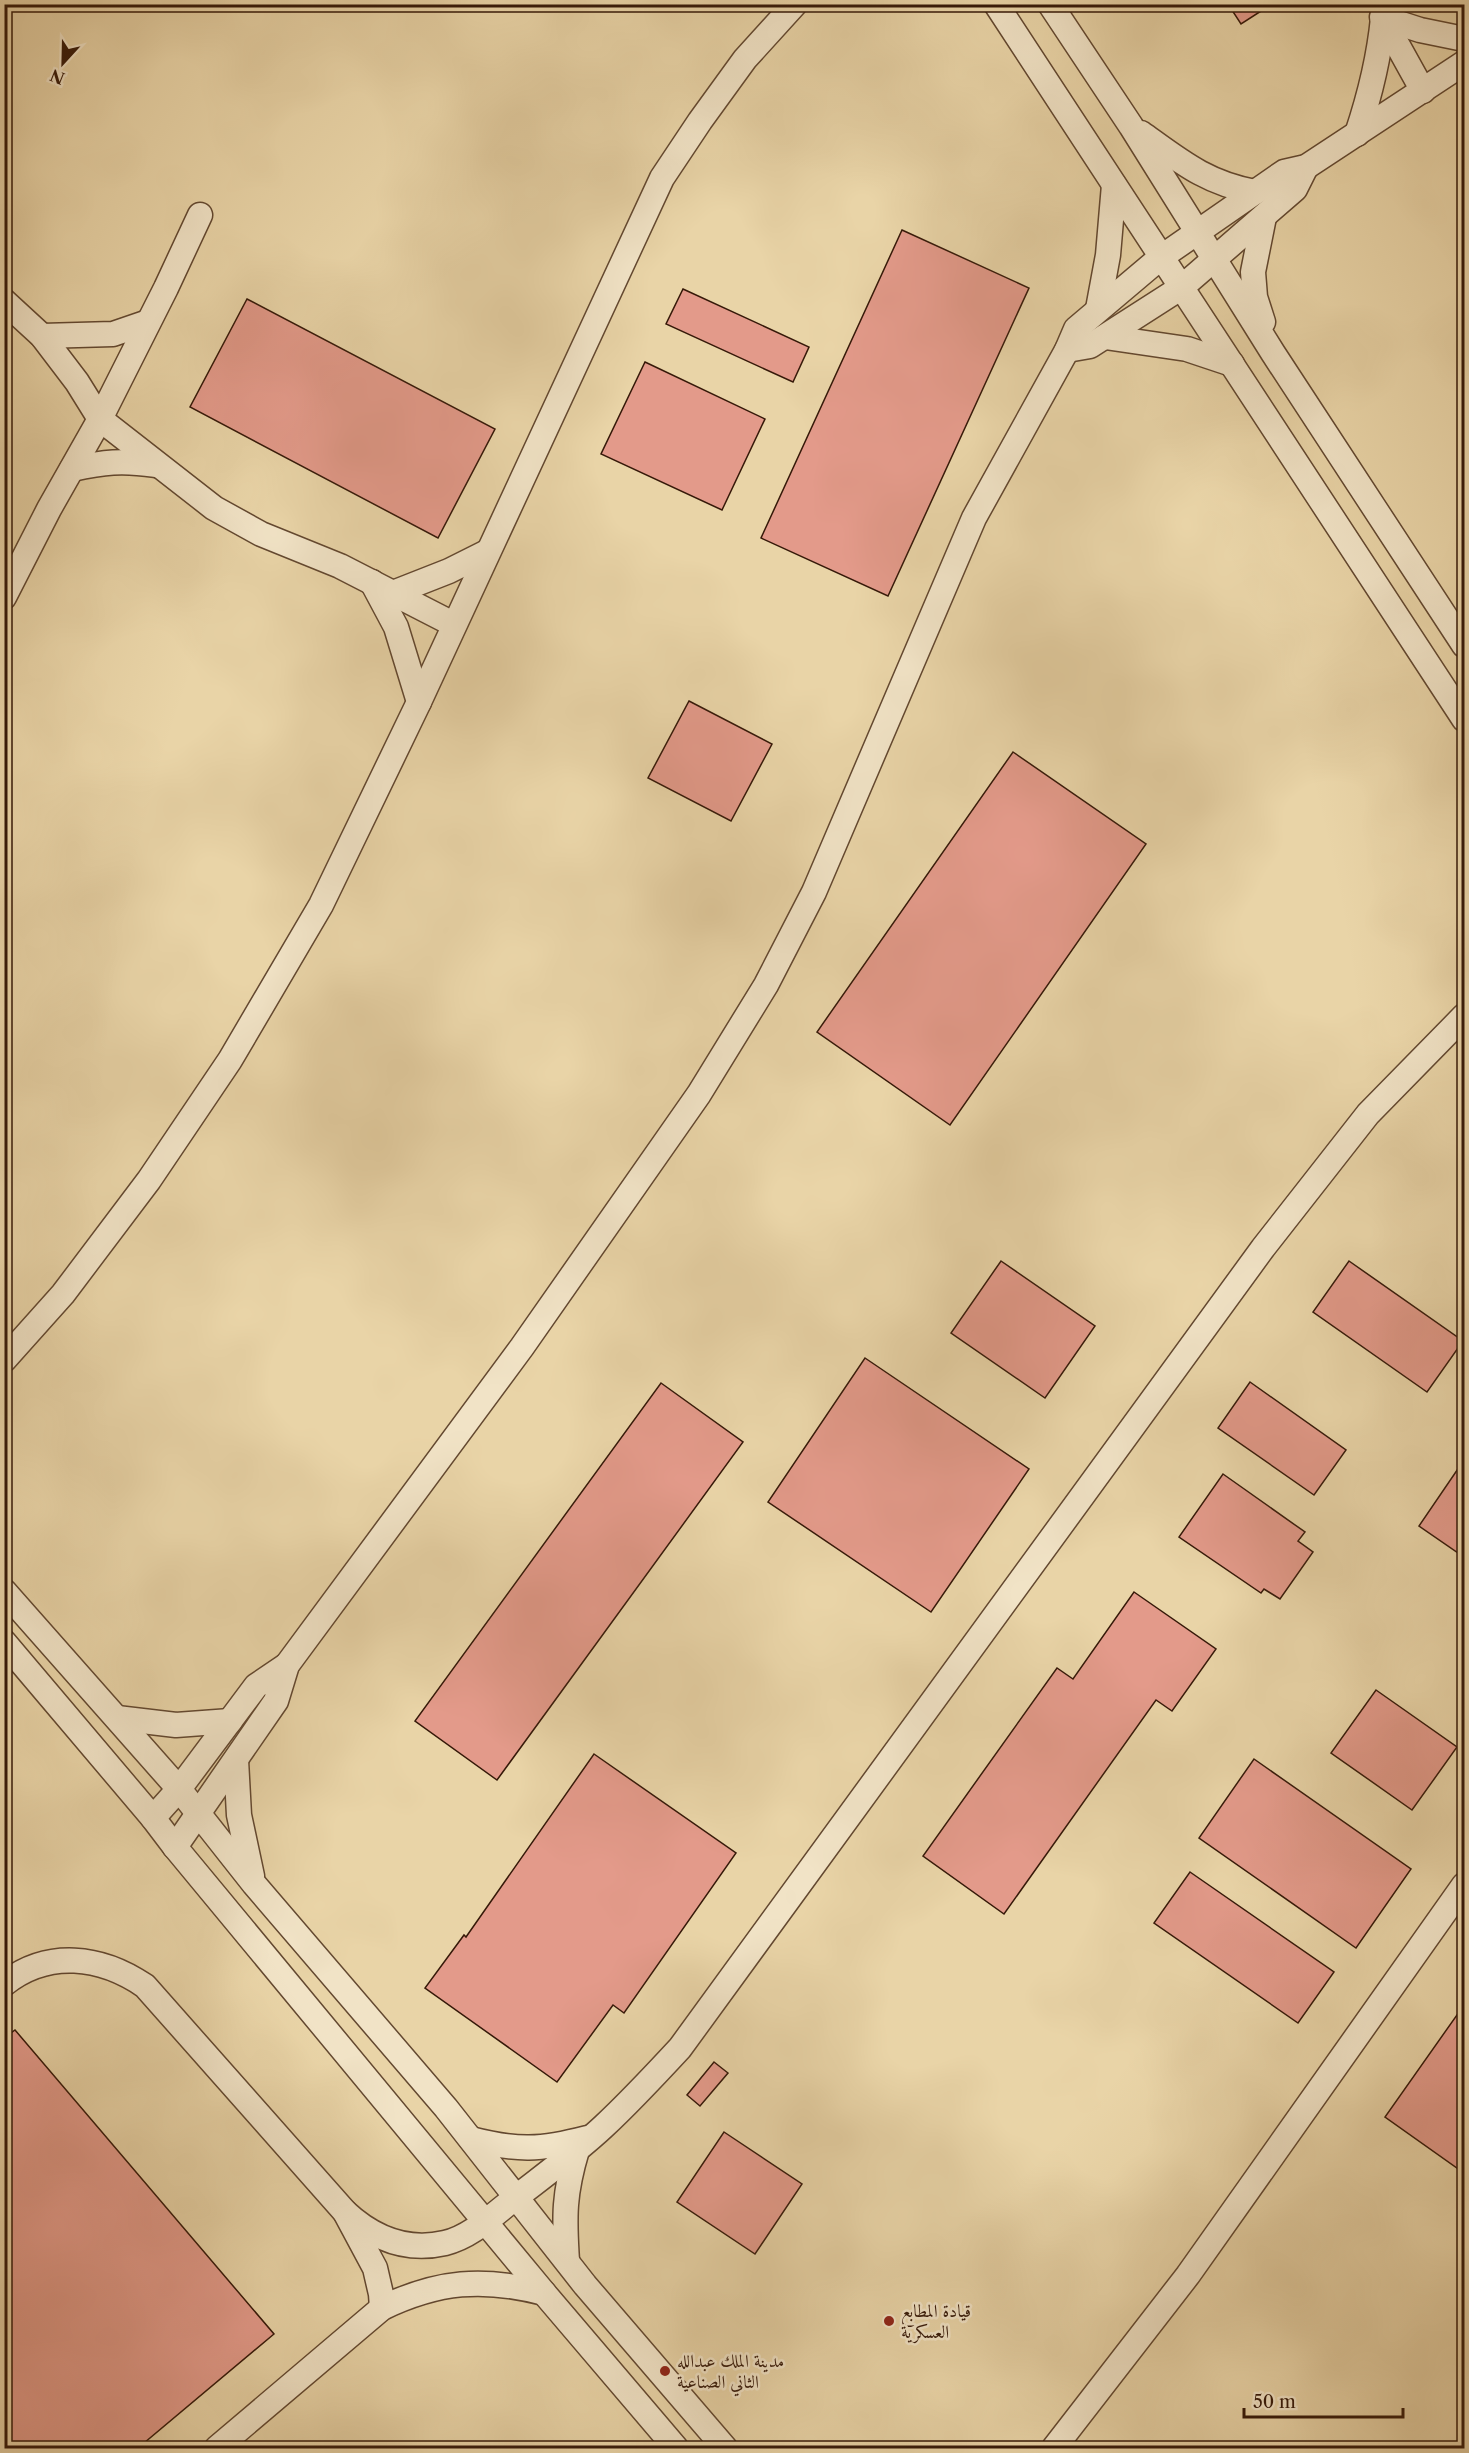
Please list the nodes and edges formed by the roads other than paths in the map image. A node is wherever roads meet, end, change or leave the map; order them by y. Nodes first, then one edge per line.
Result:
1 (795, 4) edge
2 (1050, 4) edge
3 (995, 7) edge
4 (1378, 11) edge
5 (1464, 39) edge
6 (1464, 63) edge
7 (1423, 91) junction
8 (1131, 126) junction
9 (1357, 134) junction
10 (1306, 167) junction
11 (1114, 185) junction
12 (1255, 192) junction
13 (200, 215) dead end
14 (1264, 217) junction
15 (1198, 232) junction
16 (1160, 258) junction
17 (1213, 258) junction
18 (1182, 286) junction
19 (4, 301) edge
20 (1098, 309) junction
21 (148, 321) junction
22 (42, 336) junction
23 (1105, 337) junction
24 (1068, 350) junction
25 (1273, 353) junction
26 (1232, 364) junction
27 (100, 419) junction
28 (156, 465) junction
29 (72, 469) junction
30 (487, 552) junction
31 (372, 582) junction
32 (393, 593) junction
33 (4, 597) edge
34 (453, 624) junction
35 (1464, 645) edge
36 (419, 702) junction
37 (1464, 719) edge
38 (1464, 1016) edge
39 (4, 1360) edge
40 (4, 1592) edge
41 (4, 1642) edge
42 (287, 1665) junction
43 (117, 1718) junction
44 (230, 1720) junction
45 (236, 1760) junction
46 (179, 1789) junction
47 (199, 1815) junction
48 (153, 1818) junction
49 (175, 1847) junction
50 (254, 1884) junction
51 (1464, 1885) edge
52 (4, 1984) edge
53 (471, 2139) junction
54 (584, 2143) junction
55 (517, 2197) junction
56 (345, 2212) junction
57 (486, 2220) junction
58 (567, 2261) junction
59 (544, 2293) junction
60 (382, 2308) junction
61 (672, 2446) edge
62 (217, 2448) edge
63 (725, 2448) edge
64 (1054, 2448) edge

1 - 30 street
2 - 8 street
3 - 11 street
4 - 5 street
4 - 7 street
4 - 9 street
6 - 7 street
7 - 9 street
8 - 12 street
8 - 15 street
9 - 10 street
10 - 12 street
10 - 14 street
11 - 16 street
11 - 20 street
12 - 15 street
13 - 21 street
14 - 17 street
14 - 25 street
15 - 16 street
15 - 17 street
16 - 18 street
16 - 20 street
17 - 18 street
17 - 25 street
18 - 23 street
18 - 26 street
19 - 22 street
20 - 24 street
21 - 22 street
21 - 27 street
22 - 27 street
23 - 24 street
23 - 26 street
24 - 42 street
25 - 35 street
26 - 37 street
27 - 28 street
27 - 29 street
28 - 29 street
28 - 31 street
29 - 33 street
30 - 32 street
30 - 34 street
31 - 32 street
31 - 36 street
32 - 34 street
34 - 36 street
36 - 39 street
38 - 54 street
40 - 43 street
41 - 48 street
42 - 44 street
42 - 45 street
43 - 44 street
43 - 46 street
44 - 46 street
45 - 47 street
45 - 50 street
46 - 47 street
46 - 48 street
47 - 49 street
47 - 50 street
48 - 49 street
49 - 57 street
50 - 53 street
51 - 64 street
52 - 56 street
53 - 54 street
53 - 55 street
54 - 55 street
54 - 58 street
55 - 57 street
55 - 58 street
56 - 57 street
56 - 60 street
57 - 59 street
58 - 63 street
59 - 60 street
59 - 61 street
60 - 62 street

